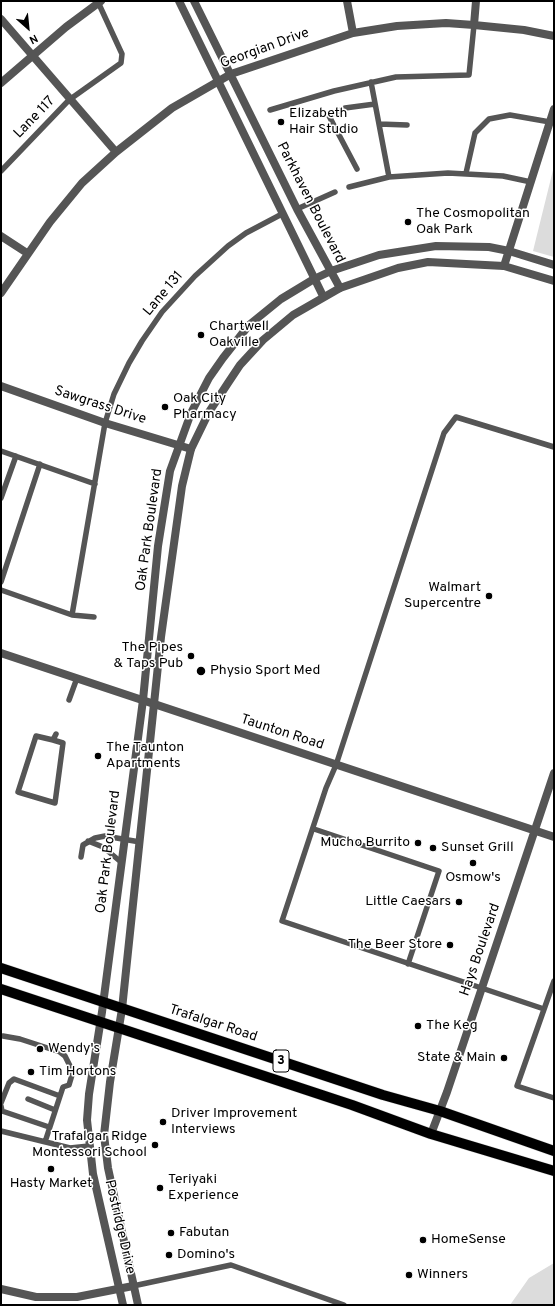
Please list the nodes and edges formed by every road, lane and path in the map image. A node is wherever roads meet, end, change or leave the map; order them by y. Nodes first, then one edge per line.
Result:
1 (179, 1) edge
2 (194, 1) edge
3 (347, 1) edge
4 (476, 1) edge
5 (99, 2) edge
6 (1, 19) edge
7 (474, 25) junction
8 (353, 33) junction
9 (554, 36) edge
10 (32, 55) junction
11 (231, 74) junction
12 (218, 81) junction
13 (371, 82) junction
14 (1, 83) edge
15 (69, 100) junction
16 (375, 104) junction
17 (554, 109) edge
18 (270, 110) dead end
19 (550, 122) junction
20 (379, 124) junction
21 (406, 125) dead end
22 (258, 130) junction
23 (246, 139) junction
24 (116, 152) junction
25 (357, 169) dead end
26 (1, 171) edge
27 (466, 173) junction
28 (389, 177) junction
29 (531, 182) junction
30 (349, 187) dead end
31 (336, 192) dead end
32 (297, 209) junction
33 (282, 214) junction
34 (1, 236) edge
35 (509, 251) junction
36 (27, 253) junction
37 (554, 265) edge
38 (504, 266) junction
39 (331, 271) junction
40 (314, 279) junction
41 (554, 281) edge
42 (340, 288) junction
43 (1, 293) edge
44 (323, 296) junction
45 (1, 386) edge
46 (105, 423) junction
47 (179, 446) junction
48 (554, 447) edge
49 (191, 449) junction
50 (1, 450) edge
51 (16, 456) junction
52 (40, 464) junction
53 (95, 484) junction
54 (1, 498) edge
55 (1, 582) edge
56 (1, 590) edge
57 (72, 615) junction
58 (94, 617) dead end
59 (1, 653) edge
60 (77, 678) junction
61 (69, 700) dead end
62 (143, 700) junction
63 (155, 704) junction
64 (56, 734) dead end
65 (53, 740) junction
66 (336, 765) junction
67 (554, 773) edge
68 (314, 830) junction
69 (535, 830) junction
70 (554, 837) edge
71 (124, 839) junction
72 (88, 841) junction
73 (140, 842) junction
74 (81, 857) dead end
75 (121, 862) junction
76 (408, 964) junction
77 (1, 968) edge
78 (554, 981) edge
79 (1, 989) edge
80 (482, 989) junction
81 (122, 1008) junction
82 (544, 1009) junction
83 (102, 1012) junction
84 (120, 1024) junction
85 (2, 1036) edge
86 (1, 1043) edge
87 (60, 1096) junction
88 (554, 1098) edge
89 (28, 1099) dead end
90 (1, 1103) edge
91 (1, 1106) edge
92 (55, 1110) junction
93 (440, 1111) junction
94 (49, 1127) junction
95 (1, 1131) edge
96 (431, 1134) junction
97 (45, 1142) junction
98 (89, 1146) junction
99 (554, 1151) edge
100 (554, 1171) edge
101 (133, 1286) junction
102 (1, 1289) edge
103 (119, 1289) junction
104 (123, 1305) edge
105 (138, 1305) edge
106 (344, 1305) edge

1 - 12 street, Parkhaven Boulevard
2 - 11 street, Parkhaven Boulevard
3 - 8 street
4 - 7 street
5 - 10 street
5 - 15 lane, Lane 117
6 - 10 street
7 - 8 street, Georgian Drive
7 - 9 street, Georgian Drive
7 - 13 lane
8 - 11 street, Georgian Drive
10 - 14 street
10 - 15 street
11 - 12 street, Georgian Drive
11 - 22 street, Parkhaven Boulevard
12 - 23 street, Parkhaven Boulevard
12 - 24 street, Georgian Drive
13 - 16 lane
13 - 18 lane
15 - 24 street
15 - 26 lane, Lane 117
16 - 20 lane
16 - 25 lane
17 - 19 street
19 - 27 lane
19 - 29 street
20 - 21 lane
20 - 28 lane
22 - 23 street
22 - 32 street, Parkhaven Boulevard
23 - 33 street, Parkhaven Boulevard
24 - 36 street, Georgian Drive
27 - 28 lane
27 - 29 lane
28 - 30 lane
29 - 35 street
31 - 32 lane
32 - 39 street, Parkhaven Boulevard
33 - 40 street, Parkhaven Boulevard
33 - 46 lane, Lane 131
34 - 36 street
35 - 37 street, Oak Park Boulevard
35 - 38 street
35 - 39 street, Oak Park Boulevard
36 - 43 street, Georgian Drive
38 - 41 street, Oak Park Boulevard
38 - 42 street, Oak Park Boulevard
39 - 40 street, Oak Park Boulevard
39 - 42 street, Parkhaven Boulevard
40 - 44 street, Parkhaven Boulevard
40 - 47 street, Oak Park Boulevard
42 - 44 street, Oak Park Boulevard
44 - 49 street, Oak Park Boulevard
45 - 46 street, Sawgrass Drive
46 - 47 street, Sawgrass Drive
46 - 53 lane, Lane 131
47 - 49 street, Sawgrass Drive
47 - 62 street, Oak Park Boulevard
48 - 66 lane
49 - 63 street, Oak Park Boulevard
50 - 51 lane
51 - 52 lane
51 - 54 lane
52 - 53 lane
52 - 55 lane
53 - 57 lane, Lane 131
56 - 57 lane
57 - 58 lane
59 - 60 street, Taunton Road
60 - 61 lane
60 - 62 street, Taunton Road
62 - 63 street, Taunton Road
62 - 71 street, Oak Park Boulevard
63 - 66 street, Taunton Road
63 - 73 street, Oak Park Boulevard
64 - 65 lane
65 - 65 lane
66 - 68 lane
66 - 69 street, Taunton Road
67 - 69 street, Hays Boulevard
68 - 76 lane
68 - 76 lane
69 - 70 street, Taunton Road
69 - 80 street, Hays Boulevard
71 - 72 lane
71 - 73 lane
71 - 75 street, Oak Park Boulevard
72 - 74 lane
72 - 75 lane
73 - 81 street, Oak Park Boulevard
75 - 83 street, Oak Park Boulevard
76 - 80 lane
77 - 83 main road, Trafalgar Road / 3
78 - 82 lane
79 - 83 main road, Trafalgar Road / 3
80 - 82 lane
80 - 93 street, Hays Boulevard
81 - 83 main road, Trafalgar Road / 3
81 - 84 street, Oak Park Boulevard
81 - 93 main road, Trafalgar Road / 3
82 - 88 lane
83 - 84 main road, Trafalgar Road / 3
83 - 98 street, Postridge Drive
84 - 96 main road, Trafalgar Road / 3
84 - 101 street, Postridge Drive
85 - 86 lane
85 - 87 lane
87 - 90 lane
87 - 92 lane
89 - 92 lane
91 - 94 lane
92 - 94 lane
93 - 96 street, Hays Boulevard
93 - 99 main road, Trafalgar Road / 3
94 - 97 lane
95 - 97 lane
96 - 100 main road, Trafalgar Road / 3
97 - 98 lane
98 - 103 street, Postridge Drive
101 - 103 street
101 - 105 street, Postridge Drive
101 - 106 lane
102 - 103 street
103 - 104 street, Postridge Drive

